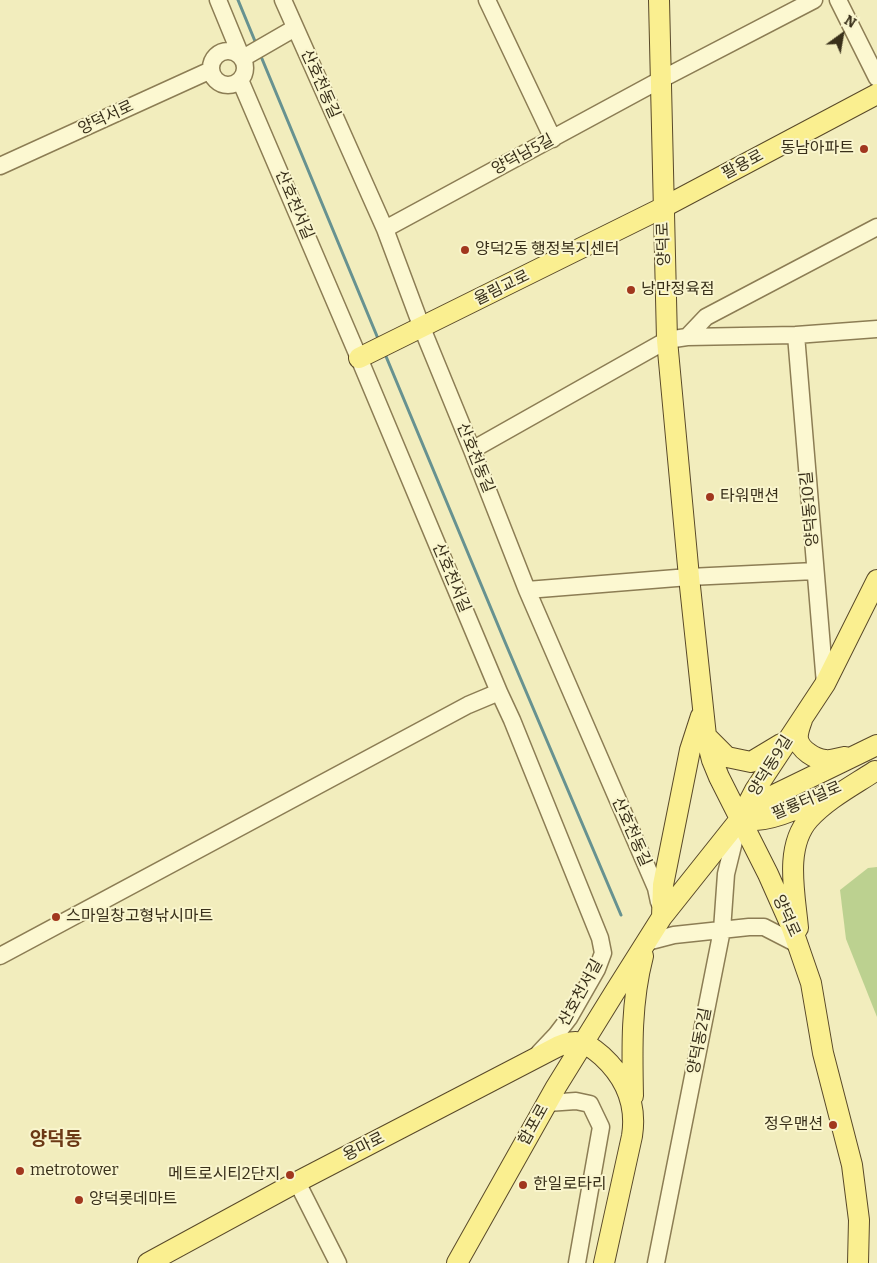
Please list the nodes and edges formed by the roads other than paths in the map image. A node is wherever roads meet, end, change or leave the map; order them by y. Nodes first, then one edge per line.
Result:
1 (218, 0) edge
2 (283, 0) edge
3 (486, 0) edge
4 (659, 0) edge
5 (814, 0) edge
6 (838, 0) edge
7 (293, 29) junction
8 (244, 56) junction
9 (211, 70) junction
10 (877, 78) edge
11 (240, 80) junction
12 (660, 80) junction
13 (877, 94) edge
14 (552, 139) junction
15 (0, 166) edge
16 (662, 208) junction
17 (877, 227) edge
18 (385, 229) junction
19 (422, 328) junction
20 (877, 328) edge
21 (796, 334) junction
22 (687, 337) junction
23 (667, 340) junction
24 (368, 354) junction
25 (472, 450) junction
26 (815, 571) junction
27 (689, 577) junction
28 (877, 580) edge
29 (527, 590) junction
30 (825, 684) junction
31 (499, 692) junction
32 (702, 712) junction
33 (804, 715) junction
34 (706, 736) junction
35 (785, 742) junction
36 (874, 747) edge
37 (876, 770) edge
38 (740, 819) junction
39 (662, 917) junction
40 (722, 930) junction
41 (645, 945) junction
42 (799, 945) junction
43 (0, 956) edge
44 (616, 990) joint
45 (583, 1042) junction
46 (526, 1064) junction
47 (547, 1103) junction
48 (633, 1112) junction
49 (297, 1182) junction
50 (148, 1263) edge
51 (338, 1263) edge
52 (457, 1263) edge
53 (577, 1263) edge
54 (604, 1263) edge
55 (656, 1263) edge
56 (858, 1263) edge

1 - 8 street
2 - 7 street, 산호천동길
3 - 14 street
4 - 12 main road, 양덕로
5 - 12 street, 양덕남5길
6 - 10 street
7 - 8 street
7 - 18 street, 산호천동길
8 - 9 street
8 - 11 street
9 - 11 street
9 - 15 street, 양덕서로
11 - 24 street, 산호천서길
12 - 14 street, 양덕남5길
12 - 16 main road, 양덕로
13 - 16 main road, 팔용로
14 - 18 street, 양덕남5길
16 - 19 main road, 율림교로
16 - 23 main road, 양덕로
17 - 22 street
18 - 19 street, 산호천동길
19 - 24 main road, 율림교로
19 - 25 street, 산호천동길
20 - 21 street
21 - 22 street
21 - 26 street, 양덕동10길
22 - 23 street
23 - 25 street
23 - 27 main road, 양덕로
24 - 31 street, 산호천서길
25 - 29 street, 산호천동길
26 - 27 street
26 - 30 street, 양덕동10길
27 - 29 street
27 - 32 main road, 양덕로
28 - 30 main road, 양덕동9길
29 - 39 street, 산호천동길
30 - 33 main road, 양덕동9길
31 - 43 street
31 - 46 street, 산호천서길
32 - 34 main road, 양덕로
32 - 39 main road
33 - 35 main road, 양덕동9길
33 - 36 main road
34 - 35 main road
34 - 38 main road, 양덕로
35 - 38 main road, 양덕동9길
36 - 38 main road, 팔룡터널로
37 - 38 main road, 팔룡터널로
37 - 42 main road
38 - 39 main road, 양덕동9길
38 - 40 street, 양덕동2길
38 - 42 main road, 양덕로
39 - 41 main road, 양덕동9길
40 - 41 street
40 - 42 street
40 - 55 street, 양덕동2길
41 - 44 main road, 양덕동9길
41 - 48 main road
42 - 56 main road, 양덕로
44 - 45 main road, 합포로
45 - 46 main road, 용마로
45 - 47 main road, 합포로
45 - 48 main road
46 - 49 main road, 용마로
47 - 52 main road, 합포로
47 - 53 street
48 - 54 main road
49 - 50 main road, 용마로
49 - 51 street

